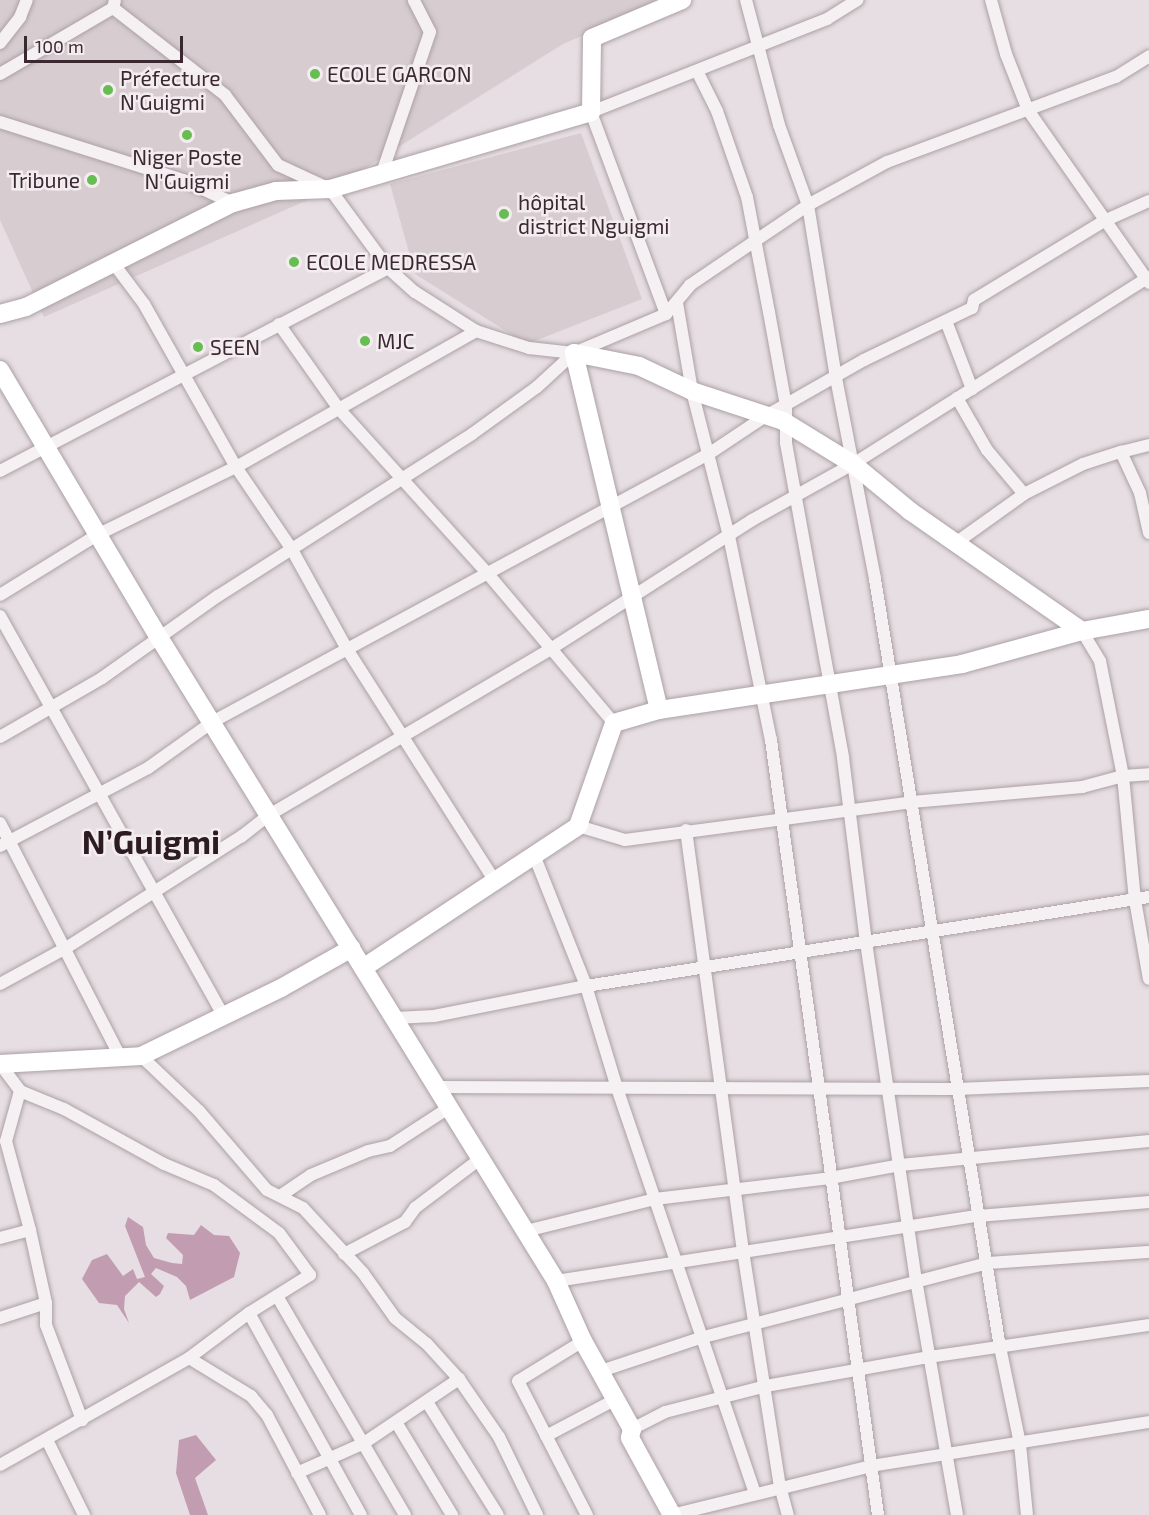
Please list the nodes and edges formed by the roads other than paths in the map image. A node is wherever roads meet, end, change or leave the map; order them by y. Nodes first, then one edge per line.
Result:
1 (27, 0) edge
2 (414, 0) edge
3 (682, 0) edge
4 (746, 0) edge
5 (857, 0) edge
6 (991, 0) edge
7 (114, 4) edge
8 (2, 36) edge
9 (759, 46) junction
10 (1149, 56) edge
11 (698, 73) junction
12 (0, 74) edge
13 (1028, 110) junction
14 (591, 111) junction
15 (0, 122) edge
16 (382, 173) junction
17 (330, 189) junction
18 (1149, 201) edge
19 (233, 203) junction
20 (808, 205) junction
21 (1104, 221) junction
22 (757, 244) junction
23 (114, 264) junction
24 (388, 268) junction
25 (1148, 280) edge
26 (677, 303) junction
27 (0, 314) edge
28 (666, 314) junction
29 (946, 321) junction
30 (279, 324) junction
31 (476, 331) junction
32 (574, 353) junction
33 (0, 370) edge
34 (184, 378) junction
35 (836, 378) junction
36 (972, 389) junction
37 (692, 391) junction
38 (957, 398) junction
39 (339, 409) junction
40 (785, 414) junction
41 (764, 417) junction
42 (1149, 445) edge
43 (45, 448) junction
44 (1122, 452) junction
45 (710, 453) junction
46 (853, 464) junction
47 (236, 467) junction
48 (0, 471) edge
49 (400, 479) junction
50 (796, 494) junction
51 (1024, 494) junction
52 (610, 507) junction
53 (1149, 533) edge
54 (97, 535) junction
55 (729, 536) junction
56 (957, 542) junction
57 (291, 548) junction
58 (488, 574) junction
59 (0, 594) edge
60 (633, 597) junction
61 (0, 616) edge
62 (1149, 619) edge
63 (1082, 631) junction
64 (160, 639) junction
65 (347, 649) junction
66 (549, 650) junction
67 (890, 677) junction
68 (828, 686) junction
69 (761, 696) junction
70 (51, 707) junction
71 (659, 710) junction
72 (214, 721) junction
73 (614, 723) junction
74 (0, 737) edge
75 (403, 739) junction
76 (1149, 774) edge
77 (1122, 776) junction
78 (98, 793) junction
79 (912, 802) junction
80 (850, 810) junction
81 (269, 815) junction
82 (781, 818) junction
83 (0, 824) edge
84 (578, 826) junction
85 (686, 830) junction
86 (5, 843) edge
87 (534, 855) junction
88 (495, 881) junction
89 (154, 893) junction
90 (1149, 897) edge
91 (1135, 900) junction
92 (933, 933) junction
93 (866, 942) junction
94 (66, 948) junction
95 (352, 948) junction
96 (800, 951) junction
97 (708, 966) junction
98 (363, 968) junction
99 (1149, 979) edge
100 (0, 984) edge
101 (586, 986) junction
102 (224, 1017) junction
103 (395, 1018) junction
104 (120, 1056) junction
105 (141, 1056) junction
106 (0, 1064) edge
107 (1149, 1082) edge
108 (723, 1086) junction
109 (438, 1087) junction
110 (617, 1088) junction
111 (819, 1088) junction
112 (889, 1089) junction
113 (957, 1089) junction
114 (20, 1091) junction
115 (450, 1107) junction
116 (1149, 1141) edge
117 (3, 1142) edge
118 (481, 1158) junction
119 (968, 1158) junction
120 (900, 1165) junction
121 (830, 1178) junction
122 (736, 1191) junction
123 (280, 1196) junction
124 (655, 1199) junction
125 (1149, 1202) edge
126 (978, 1216) junction
127 (908, 1227) junction
128 (30, 1230) junction
129 (526, 1231) junction
130 (837, 1236) junction
131 (0, 1238) edge
132 (744, 1251) junction
133 (1149, 1252) edge
134 (344, 1254) junction
135 (675, 1262) junction
136 (987, 1263) junction
137 (916, 1280) junction
138 (556, 1281) junction
139 (277, 1296) junction
140 (846, 1299) junction
141 (46, 1303) junction
142 (249, 1313) junction
143 (0, 1318) edge
144 (758, 1323) junction
145 (1149, 1325) edge
146 (700, 1338) junction
147 (583, 1341) junction
148 (1000, 1347) junction
149 (929, 1357) junction
150 (189, 1358) junction
151 (858, 1369) junction
152 (602, 1371) junction
153 (459, 1379) junction
154 (765, 1386) junction
155 (723, 1396) junction
156 (618, 1398) junction
157 (427, 1402) junction
158 (82, 1420) junction
159 (396, 1422) junction
160 (1149, 1422) edge
161 (632, 1429) junction
162 (546, 1436) junction
163 (47, 1440) junction
164 (364, 1443) junction
165 (1020, 1444) junction
166 (947, 1454) junction
167 (327, 1458) junction
168 (0, 1465) edge
169 (871, 1466) junction
170 (297, 1473) junction
171 (780, 1486) junction
172 (755, 1493) junction
173 (84, 1515) edge
174 (320, 1515) edge
175 (361, 1515) edge
176 (405, 1515) edge
177 (452, 1515) edge
178 (498, 1515) edge
179 (537, 1515) edge
180 (587, 1515) edge
181 (672, 1515) edge
182 (788, 1515) edge
183 (878, 1515) edge
184 (957, 1515) edge
185 (1027, 1515) edge

1 - 8 street
2 - 16 street
3 - 14 street
4 - 9 street
5 - 9 street
6 - 13 street
7 - 12 street
7 - 17 street
9 - 11 street
9 - 20 street
10 - 13 street
11 - 14 street
11 - 22 street
13 - 20 street
13 - 21 street
14 - 16 street
14 - 28 street
15 - 19 street
16 - 17 street
17 - 19 street
17 - 24 street
18 - 21 street
19 - 23 street
20 - 22 street
20 - 35 street
21 - 25 street
21 - 29 street
22 - 26 street
22 - 40 street
23 - 27 street
23 - 34 street
24 - 30 street
24 - 31 street
25 - 36 street
26 - 28 street
26 - 37 street
28 - 32 street
29 - 35 street
29 - 36 street
30 - 34 street
30 - 39 street
31 - 32 street
31 - 39 street
32 - 37 street
32 - 49 street
32 - 52 street
33 - 43 street
34 - 43 street
34 - 47 street
35 - 40 street
35 - 46 street
36 - 38 street
37 - 41 street
37 - 45 street
38 - 46 street
38 - 51 street
39 - 47 street
39 - 49 street
40 - 41 street
40 - 46 street
40 - 50 street
41 - 45 street
42 - 44 street
43 - 48 street
43 - 54 street
44 - 51 street
44 - 53 street
45 - 52 street
45 - 55 street
46 - 50 street
46 - 56 street
46 - 67 street
47 - 54 street
47 - 57 street
49 - 57 street
49 - 58 street
50 - 55 street
50 - 68 street
51 - 56 street
52 - 58 street
52 - 60 street
54 - 59 street
54 - 64 street
55 - 60 street
55 - 69 street
56 - 63 street
57 - 64 street
57 - 65 street
58 - 65 street
58 - 66 street
60 - 66 street
60 - 71 street
61 - 70 street
62 - 63 street
63 - 67 street
63 - 77 street
64 - 70 street
64 - 72 street
65 - 72 street
65 - 75 street
66 - 73 street
66 - 75 street
67 - 68 street
67 - 79 street
68 - 69 street
68 - 80 street
69 - 71 street
69 - 82 street
70 - 74 street
70 - 78 street
71 - 73 street
72 - 78 street
72 - 81 street
73 - 84 street
75 - 81 street
75 - 88 street
76 - 77 street
77 - 79 street
77 - 91 street
78 - 86 street
78 - 89 street
79 - 80 street
79 - 92 street
80 - 82 street
80 - 93 street
81 - 89 street
81 - 95 street
82 - 85 street
82 - 96 street
83 - 86 street
84 - 85 street
84 - 87 street
85 - 97 street
86 - 94 street
87 - 88 street
87 - 101 street
88 - 98 street
89 - 94 street
89 - 102 street
90 - 91 street
91 - 92 street
91 - 99 street
92 - 93 street
92 - 113 street
93 - 96 street
93 - 112 street
94 - 100 street
94 - 104 street
95 - 98 street
95 - 102 street
96 - 97 street
96 - 111 street
97 - 101 street
97 - 108 street
98 - 103 street
101 - 103 street
101 - 110 street
102 - 105 street
103 - 109 street
104 - 105 street
104 - 106 street
105 - 123 street
106 - 114 street
107 - 113 street
108 - 110 street
108 - 111 street
108 - 122 street
109 - 110 street
109 - 115 street
110 - 124 street
111 - 112 street
111 - 121 street
112 - 113 street
112 - 120 street
113 - 119 street
114 - 117 street
114 - 139 street
115 - 118 street
115 - 123 street
116 - 119 street
117 - 128 street
118 - 129 street
118 - 134 street
119 - 120 street
119 - 126 street
120 - 121 street
120 - 127 street
121 - 122 street
121 - 130 street
122 - 124 street
122 - 132 street
123 - 134 street
124 - 129 street
124 - 135 street
125 - 126 street
126 - 127 street
126 - 136 street
127 - 130 street
127 - 137 street
128 - 131 street
128 - 141 street
129 - 138 street
130 - 132 street
130 - 140 street
132 - 135 street
132 - 144 street
133 - 136 street
134 - 153 street
135 - 138 street
135 - 146 street
136 - 137 street
136 - 148 street
137 - 140 street
137 - 149 street
138 - 147 street
139 - 142 street
139 - 164 street
140 - 144 street
140 - 151 street
141 - 143 street
141 - 158 street
142 - 150 street
142 - 167 street
144 - 146 street
144 - 154 street
145 - 148 street
146 - 152 street
146 - 155 street
147 - 152 street
147 - 162 street
148 - 149 street
148 - 165 street
149 - 151 street
149 - 166 street
150 - 158 street
150 - 170 street
151 - 154 street
151 - 169 street
152 - 156 street
153 - 157 street
153 - 179 street
154 - 155 street
154 - 171 street
155 - 161 street
155 - 172 street
156 - 161 street
156 - 162 street
157 - 159 street
157 - 178 street
158 - 163 street
159 - 164 street
159 - 177 street
160 - 165 street
161 - 181 street
162 - 180 street
163 - 168 street
163 - 173 street
164 - 167 street
164 - 176 street
165 - 166 street
165 - 185 street
166 - 169 street
166 - 184 street
167 - 170 street
167 - 175 street
169 - 171 street
169 - 183 street
170 - 174 street
171 - 172 street
171 - 182 street
172 - 181 street

